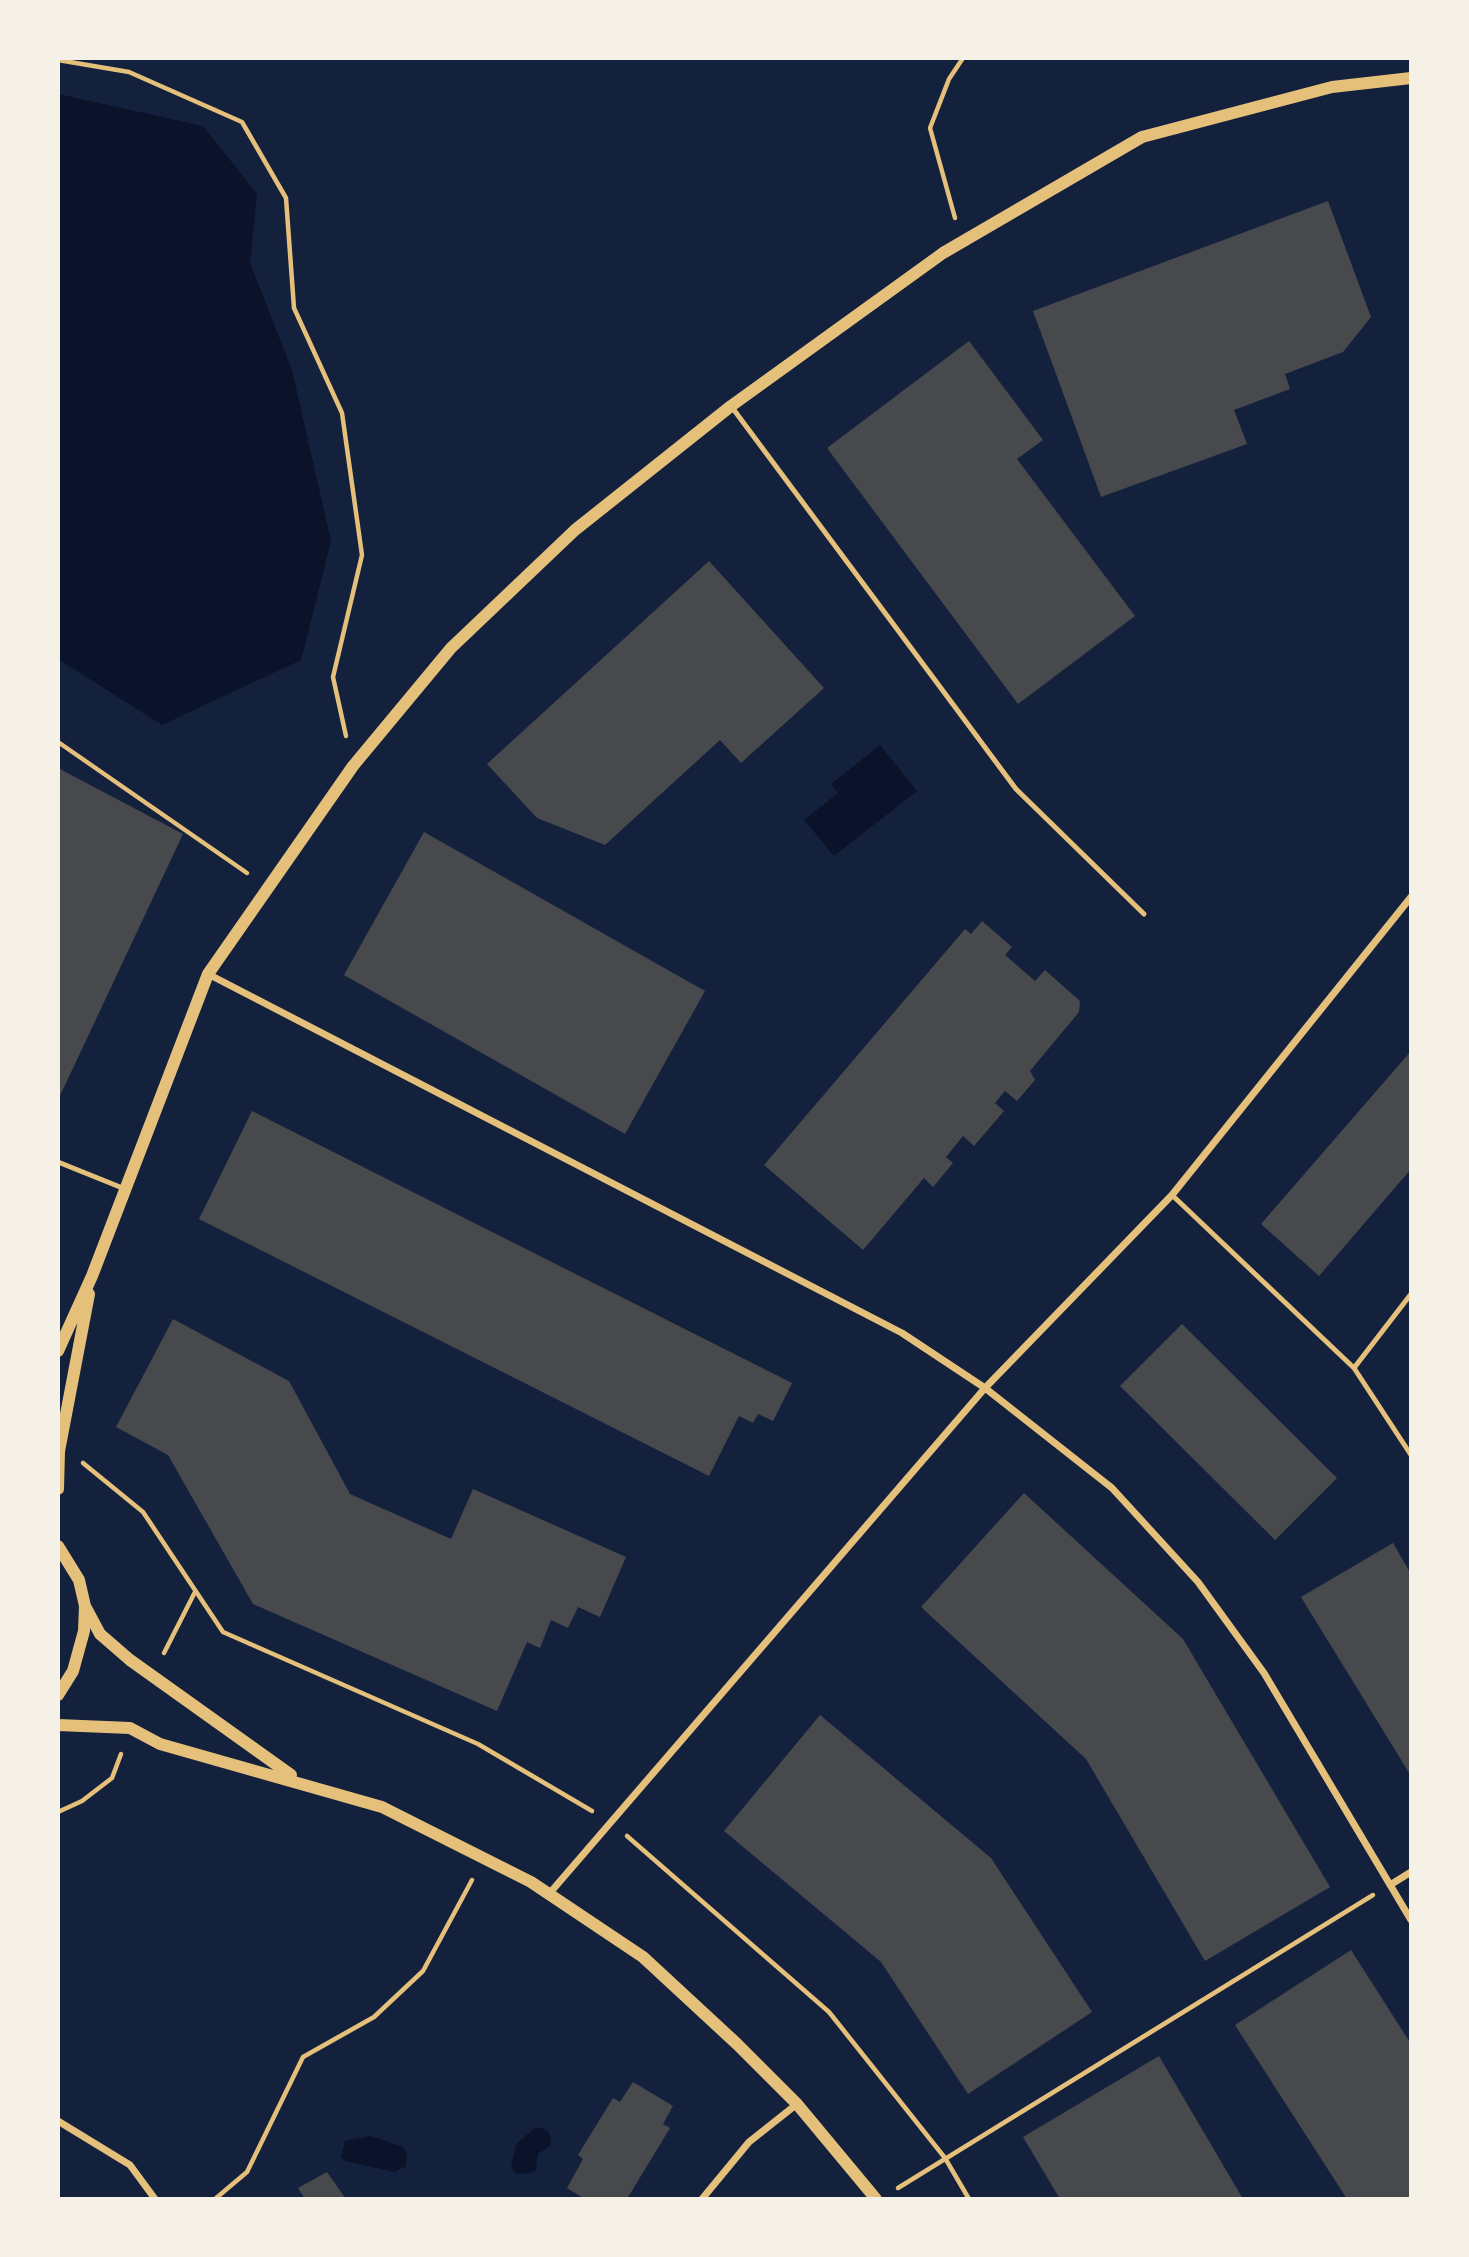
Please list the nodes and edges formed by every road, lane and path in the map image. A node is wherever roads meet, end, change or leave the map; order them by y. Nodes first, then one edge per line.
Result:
1 (963, 58) edge
2 (58, 60) edge
3 (1411, 78) edge
4 (961, 242) junction
5 (731, 406) junction
6 (58, 742) edge
7 (353, 766) junction
8 (269, 888) junction
9 (1411, 897) edge
10 (1144, 914) dead end
11 (208, 974) junction
12 (58, 1162) edge
13 (125, 1189) junction
14 (1172, 1195) junction
15 (92, 1276) junction
16 (1411, 1294) edge
17 (58, 1351) edge
18 (1354, 1368) junction
19 (985, 1388) junction
20 (60, 1451) junction
21 (1411, 1455) edge
22 (58, 1489) edge
23 (58, 1546) edge
24 (85, 1606) junction
25 (58, 1695) edge
26 (58, 1725) edge
27 (300, 1781) junction
28 (613, 1824) junction
29 (484, 1858) junction
30 (1411, 1871) edge
31 (1390, 1885) junction
32 (550, 1895) junction
33 (1411, 1920) edge
34 (796, 2104) junction
35 (58, 2121) edge
36 (945, 2158) junction
37 (890, 2192) dead end
38 (155, 2199) edge
39 (215, 2199) edge
40 (702, 2199) edge
41 (876, 2199) edge
42 (969, 2199) edge

1 - 4 path
2 - 7 path
3 - 4 street
4 - 5 street
5 - 7 street
5 - 10 lane
6 - 8 path
7 - 8 street
8 - 11 street
9 - 14 street
11 - 13 street
11 - 19 street
12 - 13 lane
13 - 15 street
14 - 18 lane
14 - 19 street
15 - 17 street
15 - 20 street
16 - 18 lane
18 - 21 lane
19 - 28 street
19 - 31 street
20 - 22 street
20 - 28 path
23 - 24 street
24 - 25 street
24 - 27 street
26 - 27 street
27 - 29 street
28 - 32 street
28 - 36 path
29 - 32 street
29 - 39 path
30 - 31 street
31 - 33 street
31 - 36 path
32 - 34 street
34 - 40 street
34 - 41 street
35 - 38 street
36 - 37 path
36 - 42 path

